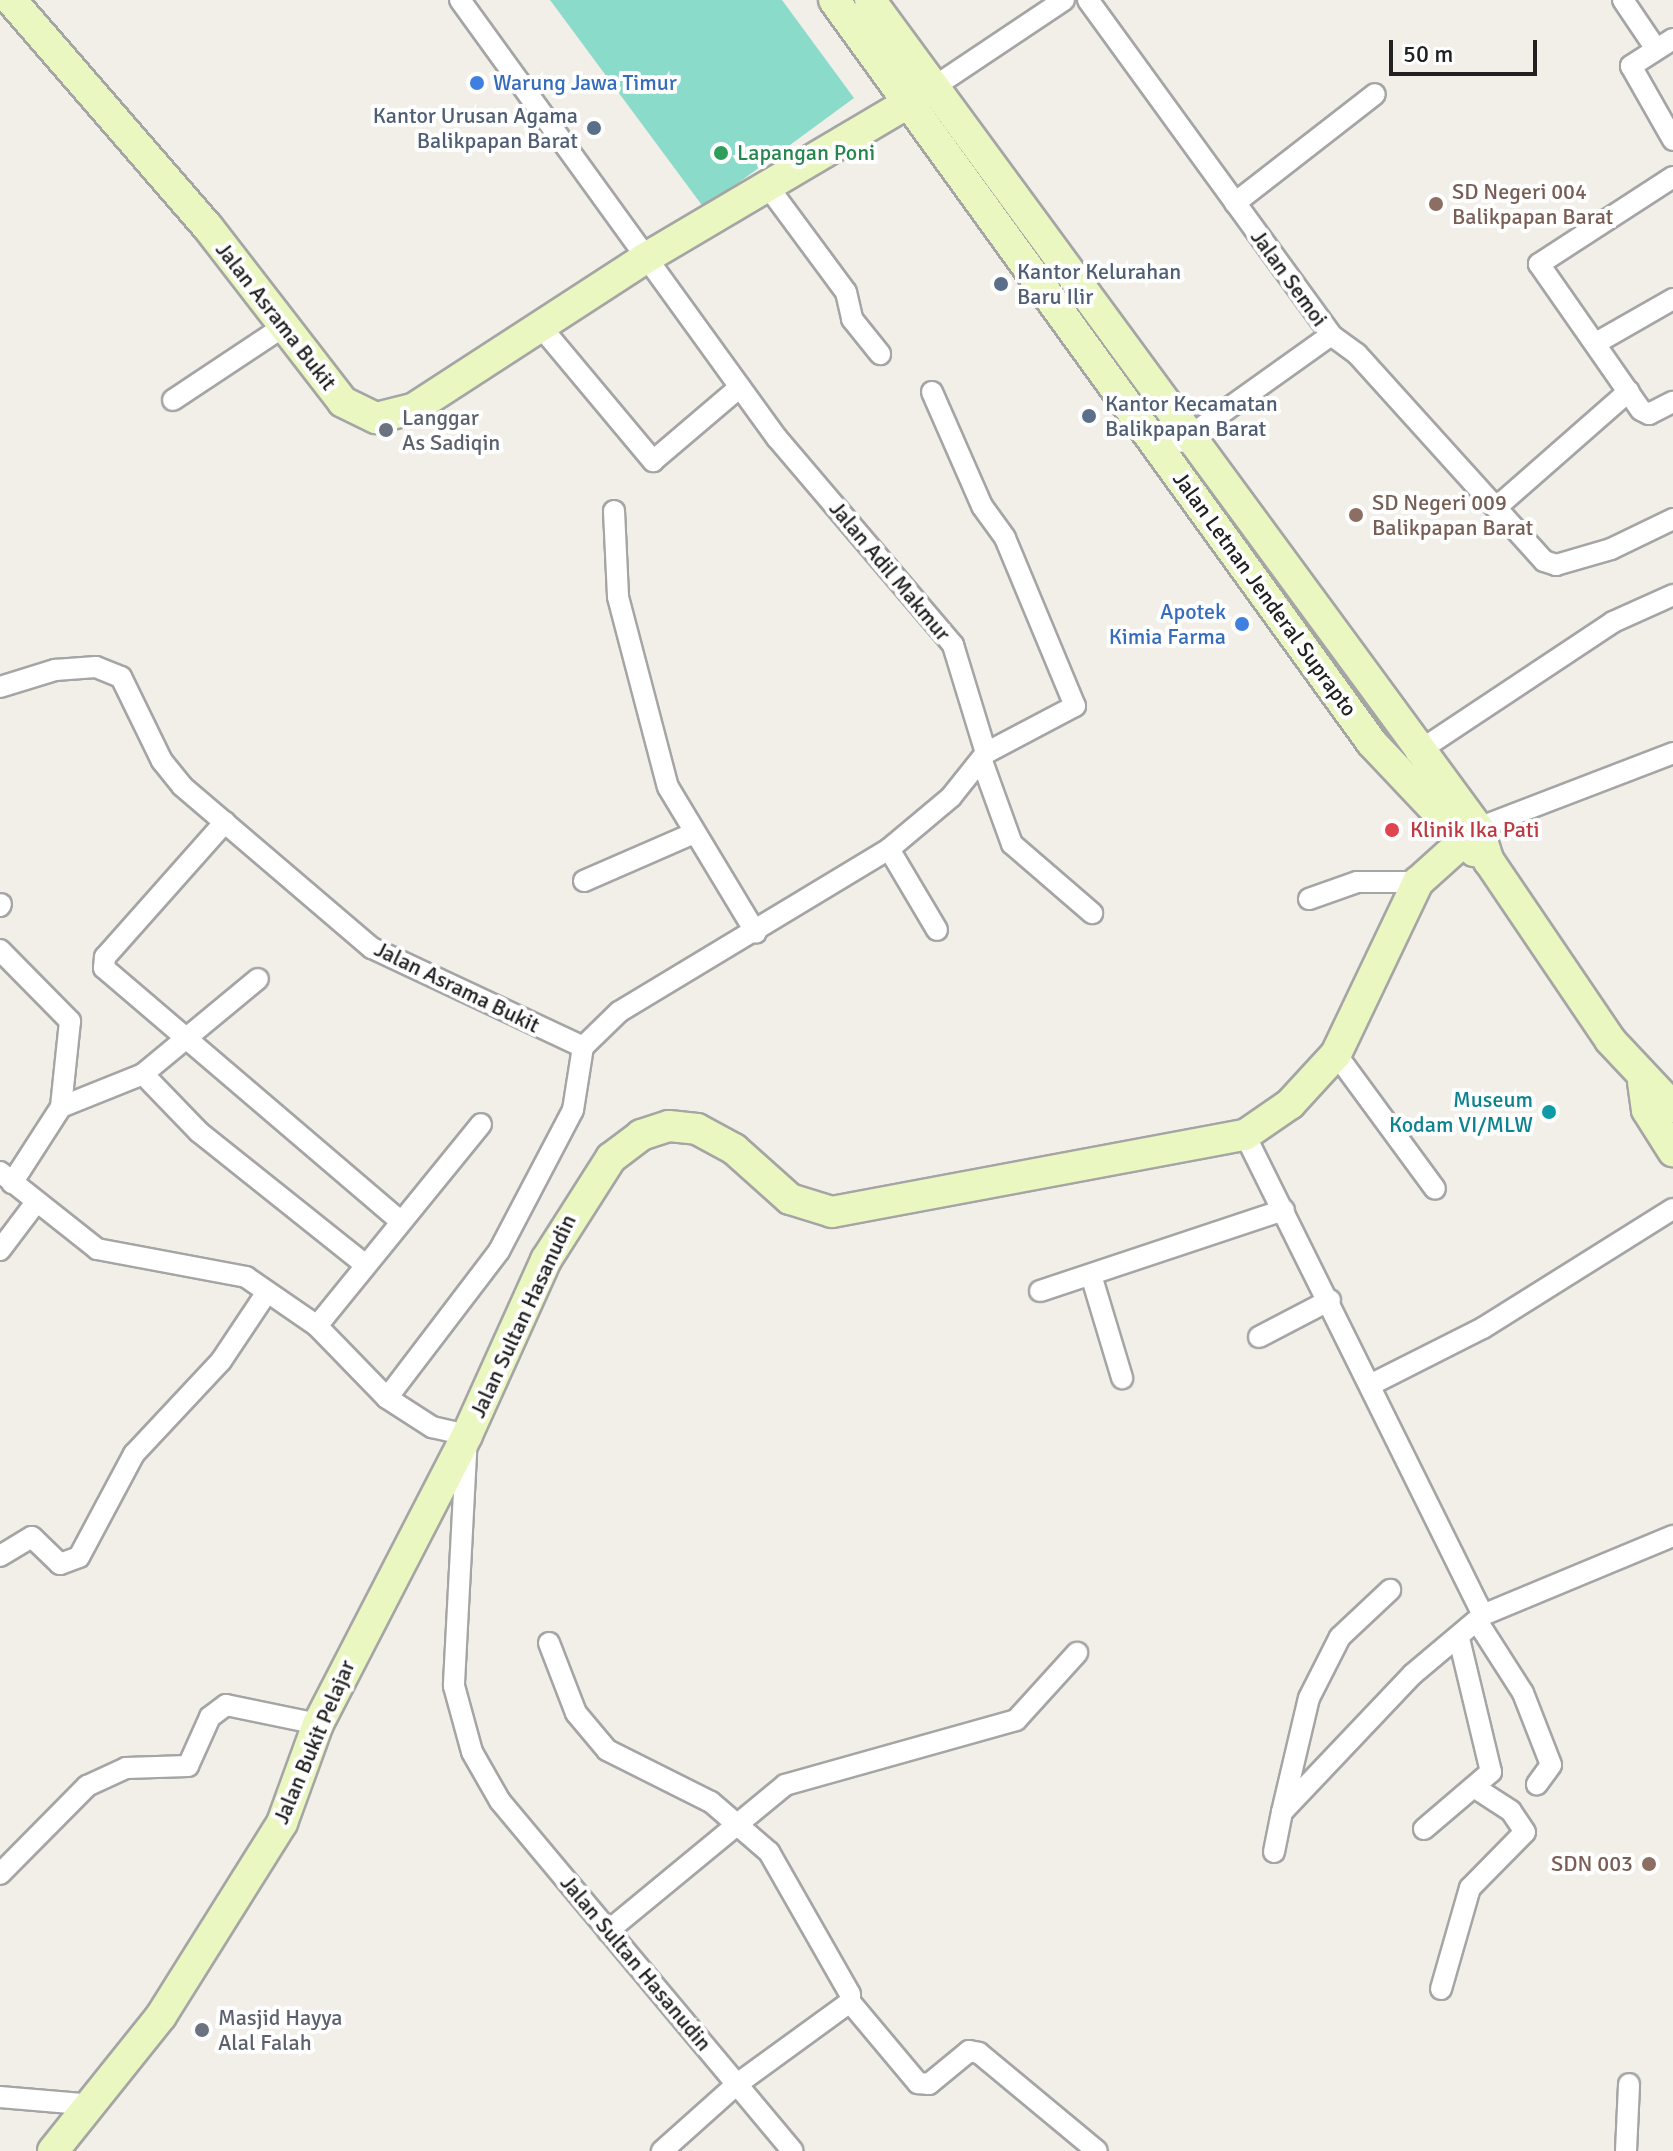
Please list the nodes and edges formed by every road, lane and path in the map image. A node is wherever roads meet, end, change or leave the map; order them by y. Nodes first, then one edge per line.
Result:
1 (11, 0) edge
2 (460, 0) edge
3 (834, 0) edge
4 (870, 0) edge
5 (1064, 0) edge
6 (1088, 0) edge
7 (1623, 0) edge
8 (1664, 44) edge
9 (1375, 94) dead end
10 (920, 96) junction
11 (1673, 140) edge
12 (1673, 177) edge
13 (766, 184) junction
14 (1235, 203) junction
15 (644, 259) junction
16 (1673, 299) edge
17 (541, 327) junction
18 (280, 329) junction
19 (1331, 335) junction
20 (1596, 343) junction
21 (880, 354) dead end
22 (740, 387) junction
23 (1629, 391) junction
24 (932, 392) dead end
25 (173, 400) dead end
26 (1673, 402) edge
27 (1175, 447) junction
28 (1498, 506) junction
29 (614, 511) dead end
30 (1673, 519) edge
31 (1673, 595) edge
32 (0, 687) edge
33 (1416, 753) junction
34 (1673, 753) edge
35 (984, 758) junction
36 (225, 822) junction
37 (692, 834) junction
38 (1468, 834) junction
39 (889, 849) junction
40 (584, 881) dead end
41 (1418, 882) junction
42 (1309, 899) dead end
43 (1092, 913) dead end
44 (937, 930) dead end
45 (756, 933) junction
46 (0, 950) edge
47 (258, 979) dead end
48 (186, 1044) junction
49 (583, 1047) junction
50 (1336, 1054) junction
51 (143, 1074) junction
52 (1660, 1097) edge
53 (61, 1107) junction
54 (481, 1124) dead end
55 (1245, 1135) junction
56 (1673, 1151) edge
57 (6, 1178) edge
58 (1435, 1189) dead end
59 (34, 1205) junction
60 (1673, 1209) edge
61 (1284, 1210) junction
62 (399, 1220) junction
63 (0, 1250) edge
64 (363, 1263) junction
65 (1091, 1275) junction
66 (1040, 1291) dead end
67 (267, 1292) junction
68 (1330, 1300) junction
69 (317, 1326) junction
70 (1259, 1337) dead end
71 (1122, 1378) dead end
72 (1372, 1384) junction
73 (387, 1398) junction
74 (467, 1435) junction
75 (1673, 1536) edge
76 (0, 1556) edge
77 (1390, 1590) dead end
78 (1480, 1618) junction
79 (1459, 1639) junction
80 (549, 1643) dead end
81 (1077, 1653) dead end
82 (318, 1724) junction
83 (1537, 1784) dead end
84 (1474, 1787) junction
85 (1282, 1812) junction
86 (738, 1819) junction
87 (1424, 1829) dead end
88 (1274, 1852) dead end
89 (0, 1874) edge
90 (608, 1931) junction
91 (1441, 1989) dead end
92 (850, 2002) junction
93 (737, 2084) junction
94 (1629, 2084) dead end
95 (0, 2097) edge
96 (94, 2105) junction
97 (53, 2151) edge
98 (662, 2151) edge
99 (793, 2151) edge
100 (1097, 2151) edge
101 (1626, 2151) edge

1 - 18 street, Jalan Asrama Bukit
2 - 15 street, Jalan Adil Makmur
3 - 10 street, Jalan Letnan Jenderal Suprapto
4 - 10 street, Jalan Letnan Jenderal Suprapto
5 - 10 street
6 - 14 street, Jalan Semoi
7 - 8 street
8 - 11 street
9 - 14 street
10 - 13 street, Jalan Asrama Bukit
10 - 27 street, Jalan Letnan Jenderal Suprapto
12 - 20 street
13 - 15 street, Jalan Asrama Bukit
13 - 21 street
14 - 19 street, Jalan Semoi
15 - 17 street, Jalan Asrama Bukit
15 - 22 street, Jalan Adil Makmur
16 - 20 street
17 - 18 street, Jalan Asrama Bukit
17 - 22 street
18 - 25 street
19 - 27 street
19 - 28 street, Jalan Semoi
20 - 23 street
22 - 35 street, Jalan Adil Makmur
23 - 26 street
23 - 28 street
24 - 35 street
27 - 33 street, Jalan Letnan Jenderal Suprapto
27 - 38 street, Jalan Letnan Jenderal Suprapto
28 - 30 street, Jalan Semoi
29 - 37 street
31 - 33 street
32 - 36 street, Jalan Asrama Bukit
33 - 38 street, Jalan Letnan Jenderal Suprapto
34 - 38 street
35 - 39 street
35 - 43 street, Jalan Adil Makmur
36 - 48 street
36 - 49 street, Jalan Asrama Bukit
37 - 40 street
37 - 45 street
38 - 41 street, Jalan Sultan Hasanudin
38 - 52 street, Jalan Letnan Jenderal Suprapto
39 - 44 street
39 - 45 street
41 - 42 street
41 - 50 street, Jalan Sultan Hasanudin
45 - 49 street
46 - 53 street
47 - 48 street
48 - 51 street
48 - 62 street
49 - 73 street
50 - 55 street, Jalan Sultan Hasanudin
50 - 58 street
51 - 53 street
51 - 64 street
52 - 56 street, Jalan Letnan Jenderal Suprapto
53 - 57 street
54 - 62 street
55 - 61 street
55 - 74 street, Jalan Sultan Hasanudin
57 - 59 street
59 - 63 street
59 - 67 street
60 - 72 street
61 - 65 street
61 - 68 street
62 - 64 street
64 - 69 street
65 - 66 street
65 - 71 street
67 - 69 street
67 - 76 street
68 - 70 street
68 - 72 street
69 - 73 street
72 - 78 street
73 - 74 street
74 - 82 street, Jalan Bukit Pelajar
74 - 90 street, Jalan Sultan Hasanudin
75 - 78 street
77 - 85 street
78 - 79 street
78 - 83 street
79 - 84 street
79 - 85 street
80 - 86 street
81 - 86 street
82 - 89 street
82 - 96 street, Jalan Bukit Pelajar
84 - 87 street
84 - 91 street
85 - 88 street
86 - 90 street
86 - 92 street
90 - 93 street, Jalan Sultan Hasanudin
92 - 93 street
92 - 100 street
93 - 98 street
93 - 99 street, Jalan Sultan Hasanudin
94 - 101 street
95 - 96 street
96 - 97 street, Jalan Bukit Pelajar

